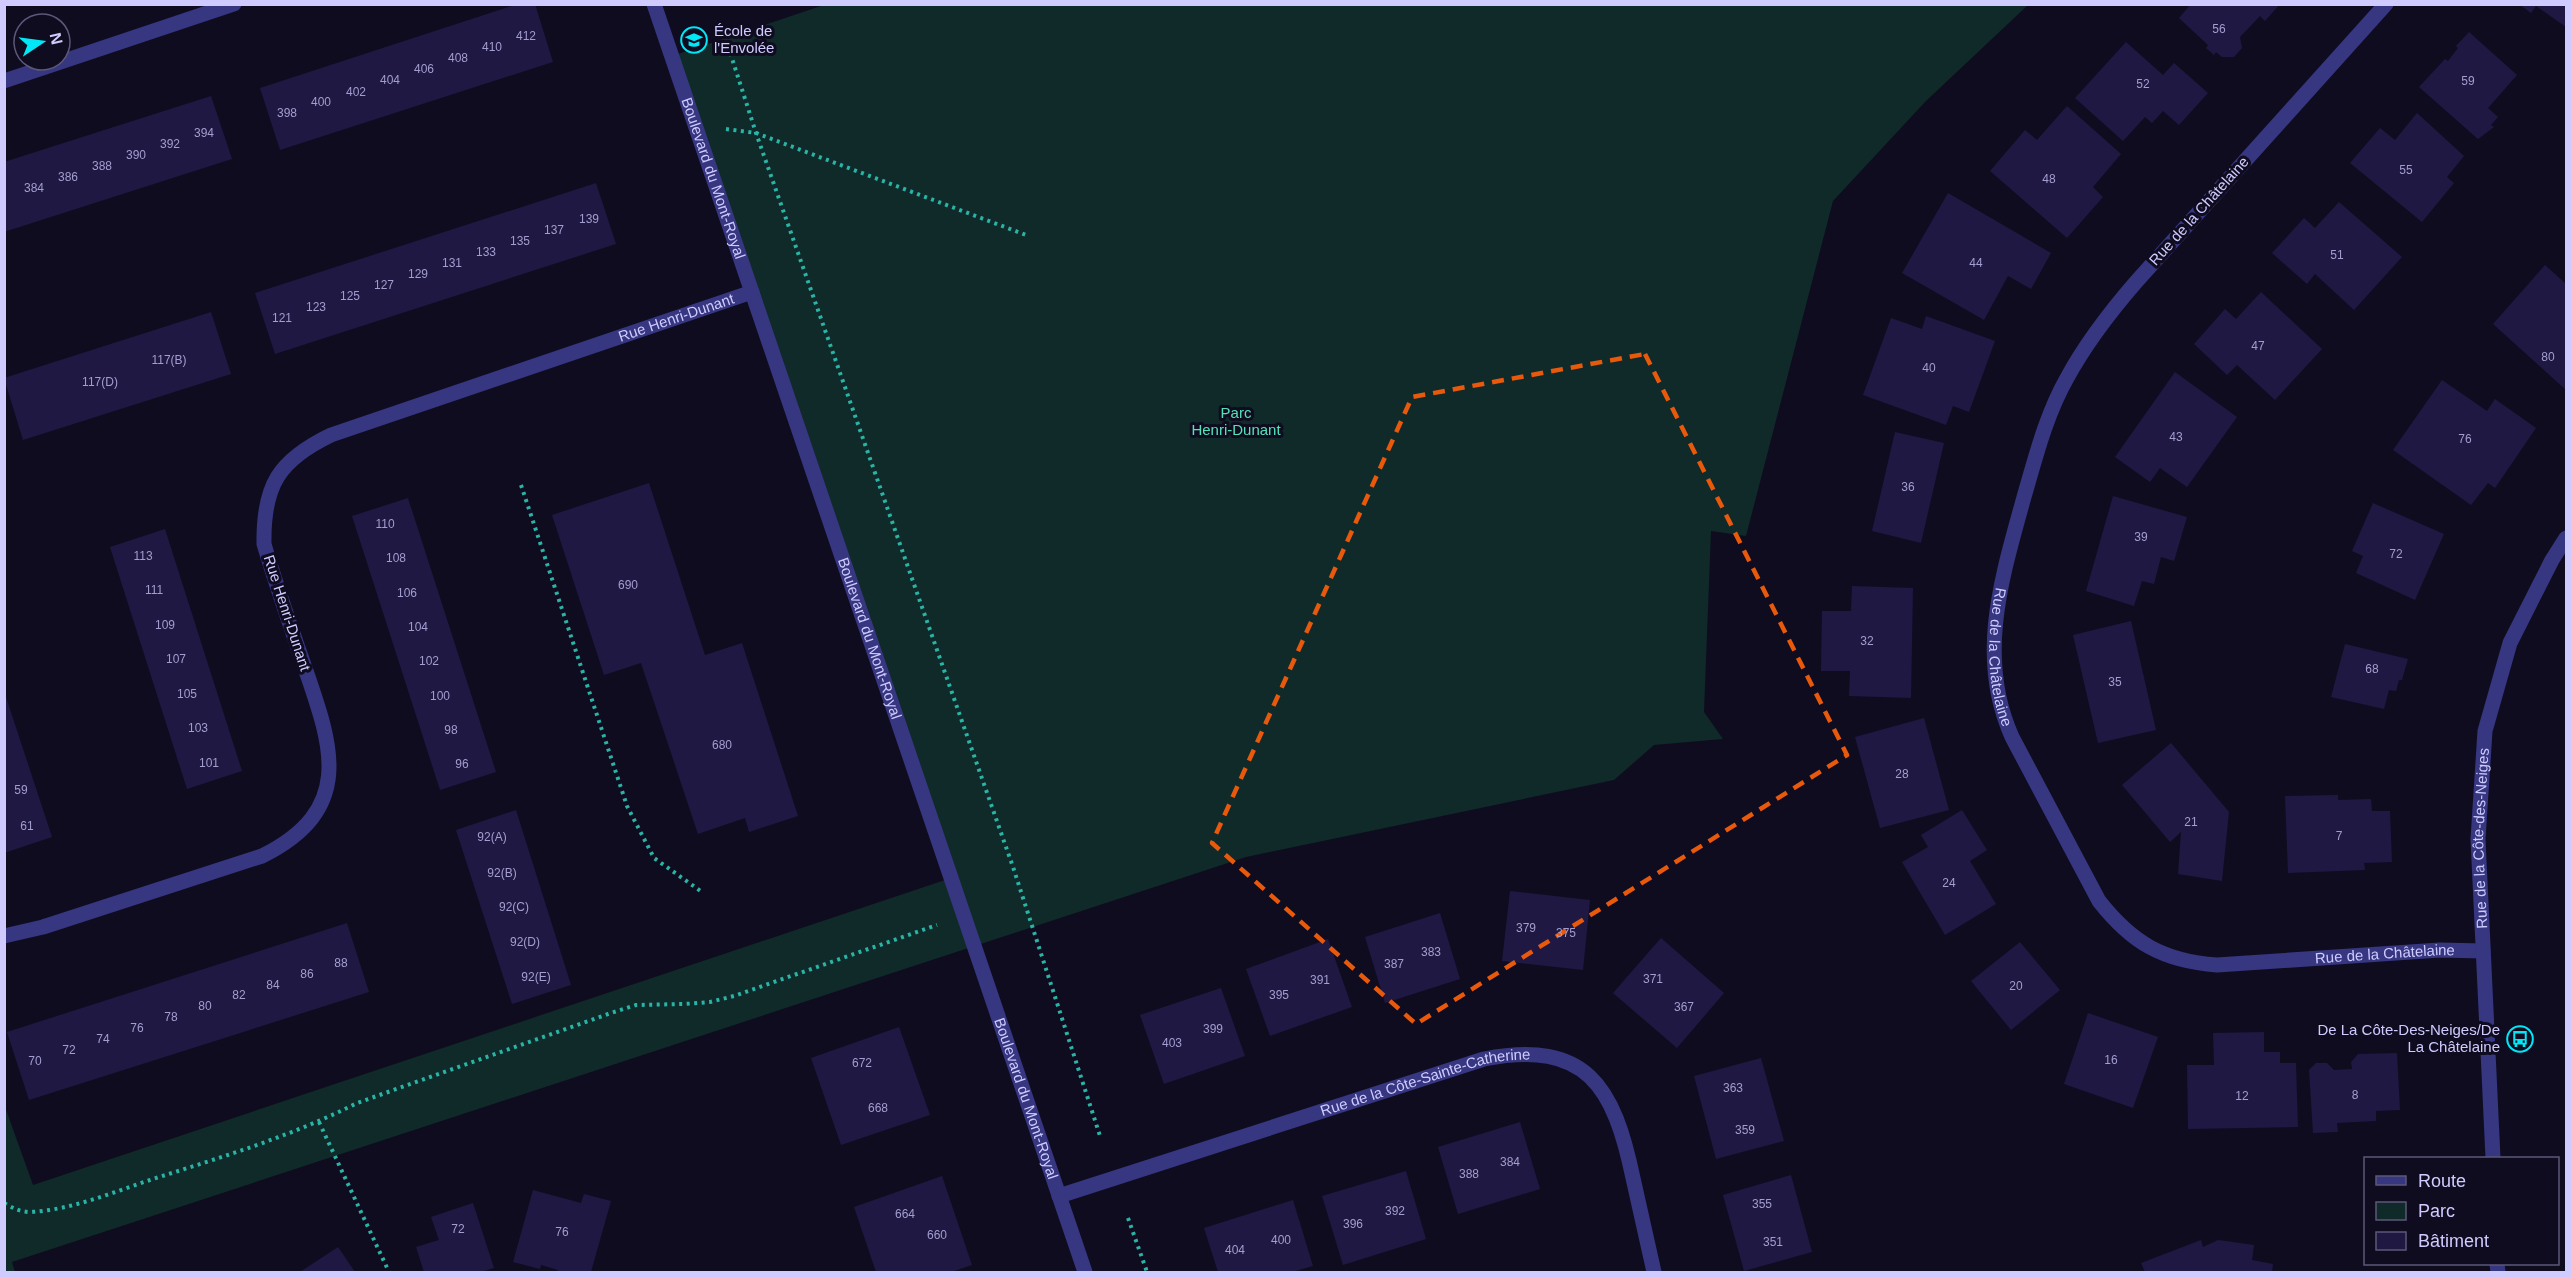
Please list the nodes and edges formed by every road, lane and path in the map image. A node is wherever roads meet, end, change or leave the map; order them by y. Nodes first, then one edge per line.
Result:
1 (234, 4) edge
2 (654, 4) edge
3 (2386, 4) edge
4 (728, 46) dead end
5 (4, 81) edge
6 (696, 125) junction
7 (756, 133) junction
8 (1026, 235) dead end
9 (752, 292) junction
10 (521, 485) dead end
11 (2566, 538) edge
12 (702, 892) dead end
13 (964, 915) junction
14 (4, 936) edge
15 (2484, 951) junction
16 (319, 1122) junction
17 (1101, 1139) dead end
18 (2493, 1157) edge
19 (1059, 1196) junction
20 (4, 1203) edge
21 (1128, 1218) dead end
22 (389, 1272) edge
23 (1085, 1272) edge
24 (1147, 1272) edge
25 (1654, 1272) edge

1 - 5 street
2 - 6 street, Boulevard du Mont-Royal
3 - 15 street, Rue de la Châtelaine
4 - 7 path
6 - 7 path
6 - 9 street, Boulevard du Mont-Royal
7 - 8 path
7 - 17 path
9 - 13 street, Boulevard du Mont-Royal
9 - 14 street, Rue Henri-Dunant
10 - 12 path
11 - 15 street, Rue de la Côte-des-Neiges
13 - 16 path
13 - 19 street, Boulevard du Mont-Royal
15 - 18 street, Rue de la Côte-des-Neiges
16 - 20 path
16 - 22 path
19 - 23 street, Boulevard du Mont-Royal
19 - 25 street, Rue de la Côte-Sainte-Catherine
21 - 24 path

